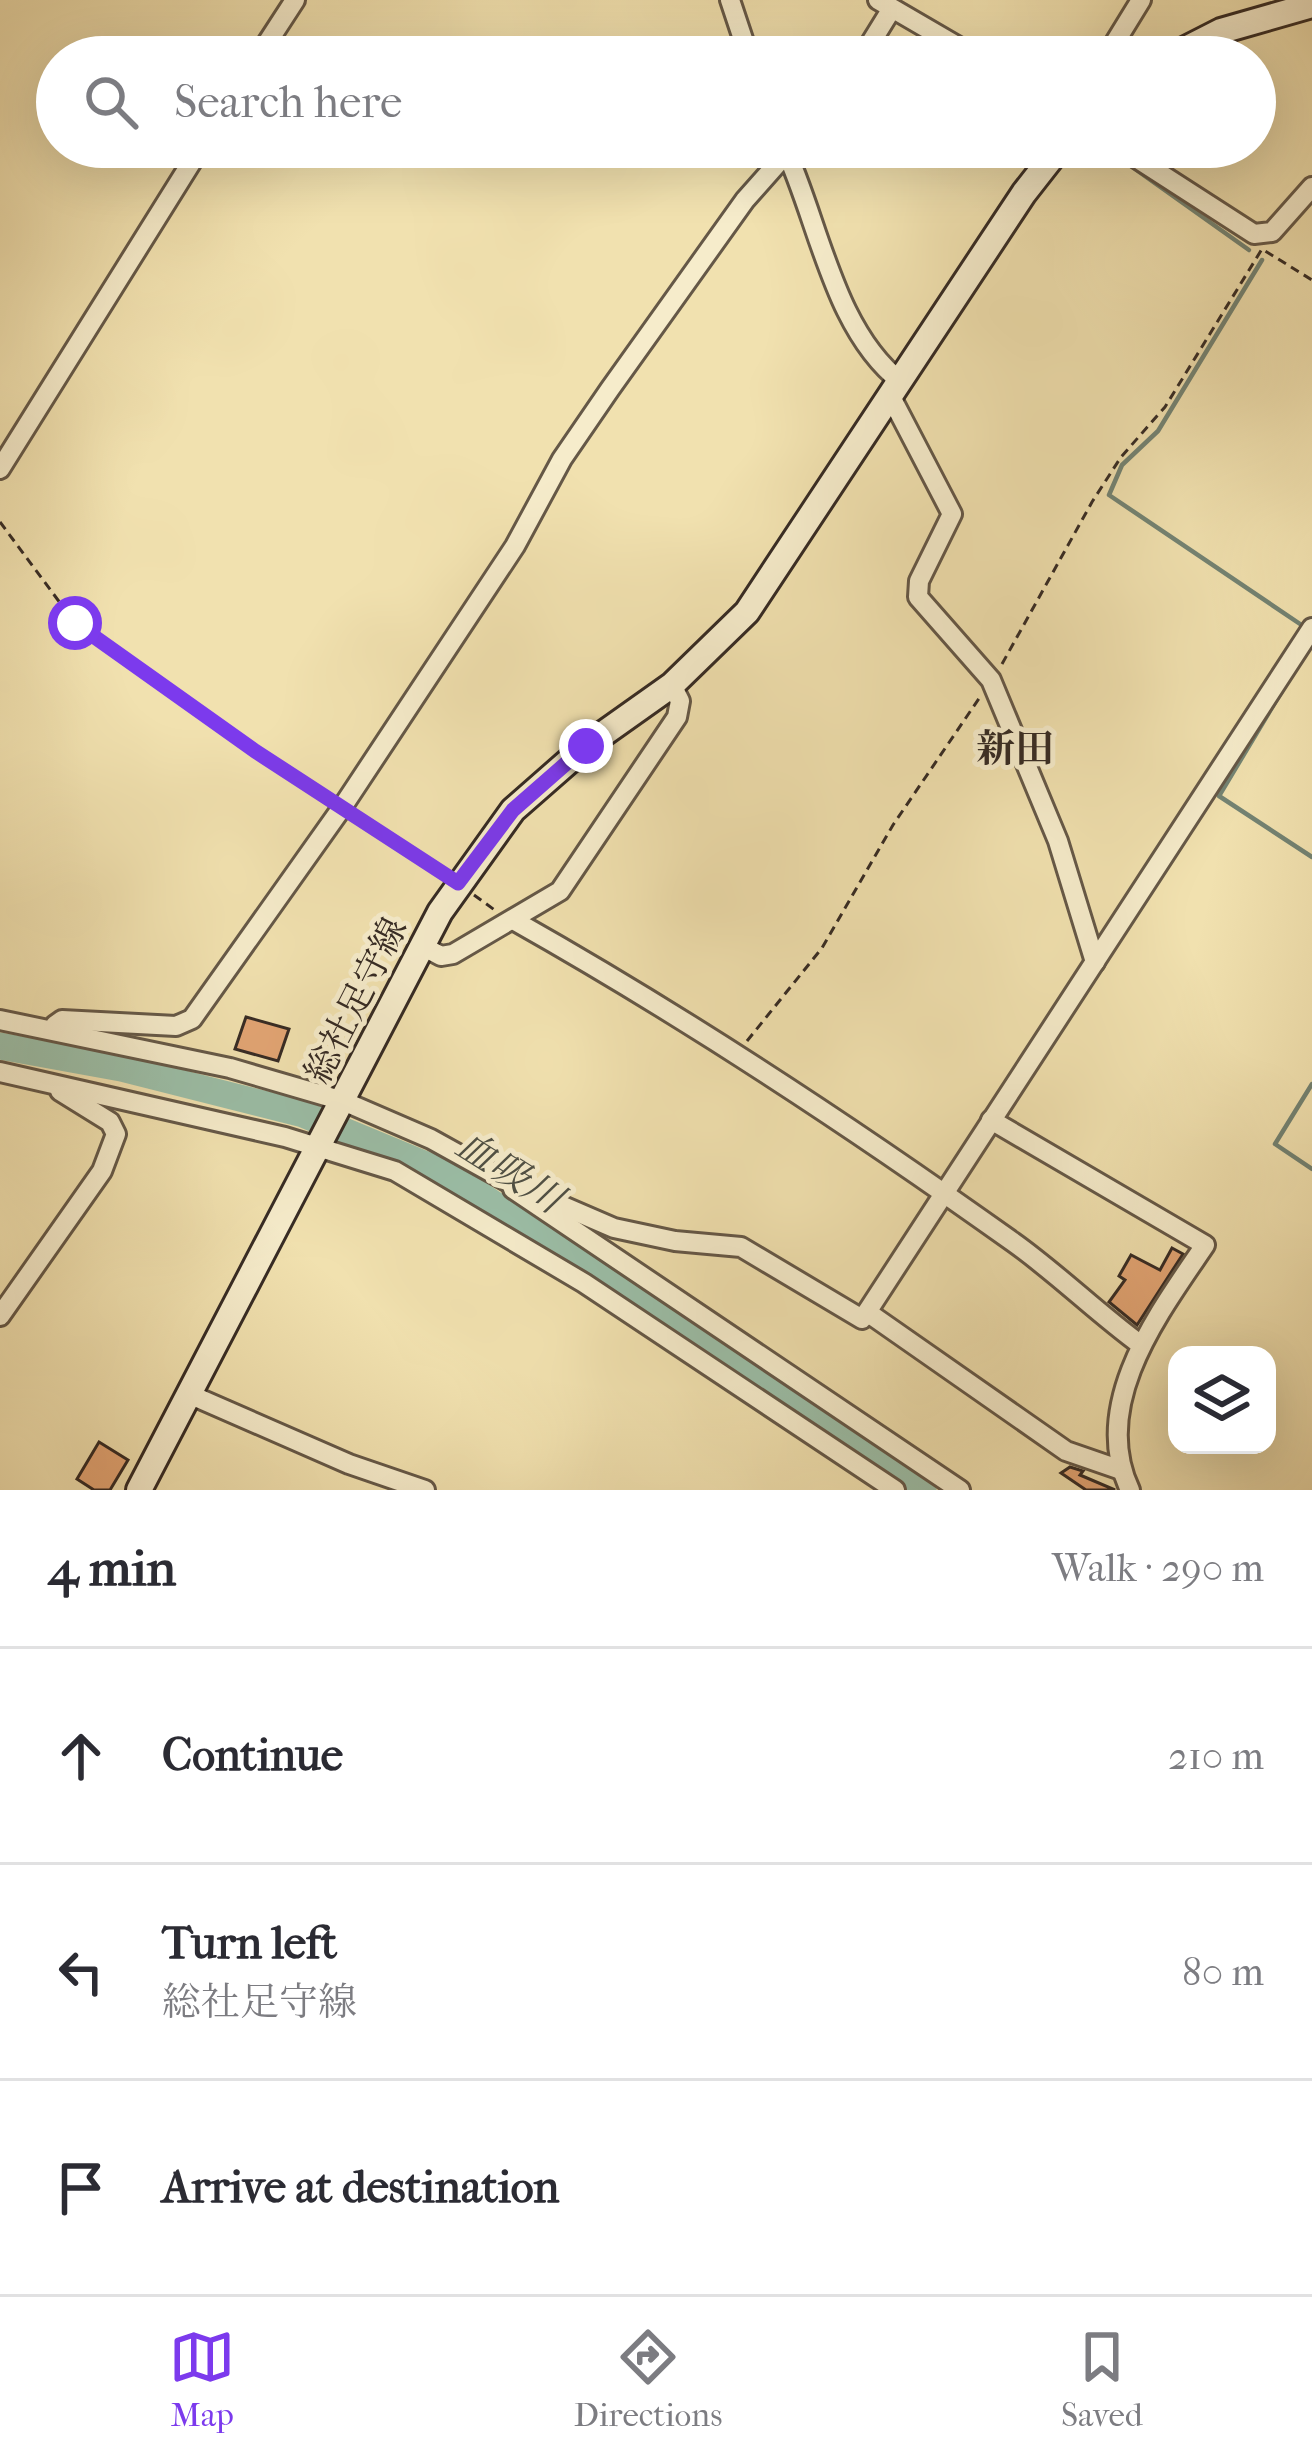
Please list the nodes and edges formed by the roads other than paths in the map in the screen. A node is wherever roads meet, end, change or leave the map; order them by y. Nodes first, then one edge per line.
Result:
1 (295, 0) edge
2 (730, 0) edge
3 (1141, 0) edge
4 (1312, 4) edge
5 (885, 5) edge
6 (272, 36) edge
7 (742, 36) edge
8 (871, 36) edge
9 (939, 36) edge
10 (1119, 36) edge
11 (1212, 36) edge
12 (188, 168) edge
13 (773, 168) edge
14 (795, 168) edge
15 (1046, 168) edge
16 (1151, 168) edge
17 (1312, 187) edge
18 (896, 389) junction
19 (0, 469) edge
20 (1312, 628) edge
21 (672, 686) junction
22 (513, 921) junction
23 (424, 947) junction
24 (1095, 962) junction
25 (0, 1020) edge
26 (51, 1028) junction
27 (0, 1072) edge
28 (47, 1082) junction
29 (341, 1105) junction
30 (991, 1120) junction
31 (321, 1144) junction
32 (512, 1184) junction
33 (946, 1198) junction
34 (867, 1312) junction
35 (0, 1316) edge
36 (1141, 1345) junction
37 (191, 1395) junction
38 (1121, 1470) junction
39 (139, 1490) edge
40 (425, 1490) edge
41 (895, 1490) edge
42 (960, 1490) edge
43 (1130, 1490) edge

1 - 6 street
2 - 7 street
3 - 10 street
4 - 11 main road
5 - 8 street
5 - 9 street
12 - 19 street
13 - 26 street
14 - 18 street
15 - 18 main road, 総社足守線
16 - 17 street
18 - 21 main road, 総社足守線
18 - 24 street
20 - 24 street
21 - 22 street
21 - 23 main road, 総社足守線
22 - 23 street
22 - 33 street
23 - 29 main road, 総社足守線
24 - 30 street
25 - 26 street
26 - 29 street
27 - 28 street
28 - 31 street
28 - 35 street
29 - 31 main road, 総社足守線
29 - 32 street
30 - 33 street
30 - 36 street
31 - 37 main road, 総社足守線
31 - 41 street
32 - 34 street
32 - 42 street
33 - 34 street
33 - 36 street
34 - 38 street
36 - 38 street
37 - 39 main road, 総社足守線
37 - 40 street
38 - 43 street

